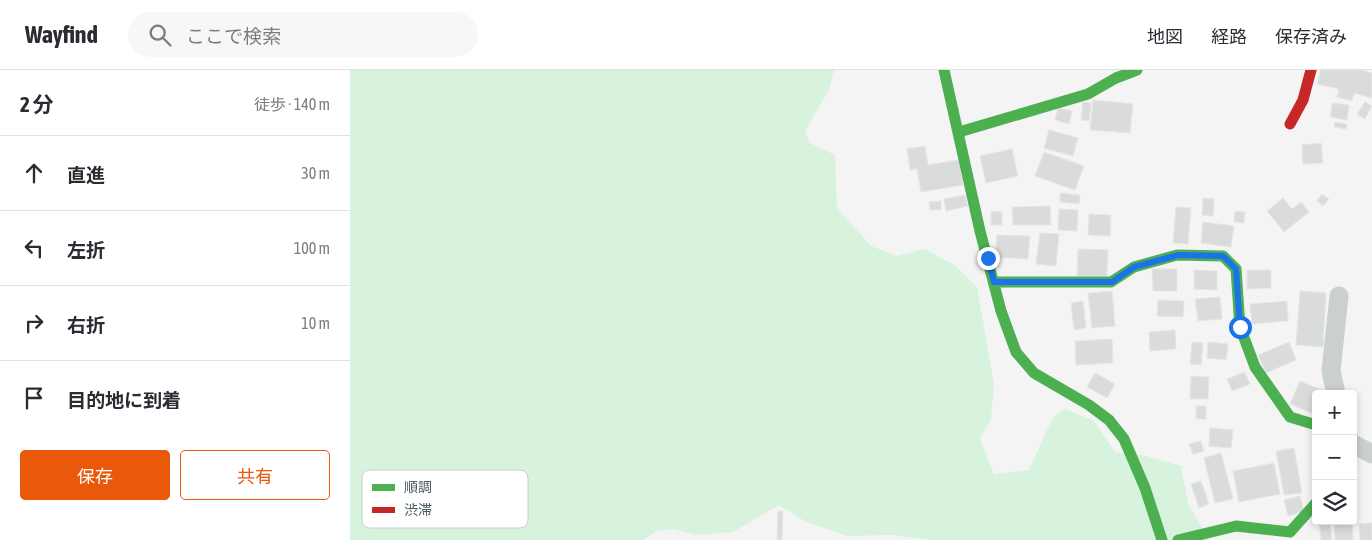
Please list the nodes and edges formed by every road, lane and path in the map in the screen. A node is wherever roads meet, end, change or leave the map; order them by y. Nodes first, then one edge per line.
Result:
1 (944, 70) edge
2 (1137, 70) edge
3 (1312, 70) edge
4 (1290, 124) dead end
5 (959, 132) junction
6 (994, 282) junction
7 (1339, 296) dead end
8 (1335, 390) edge
9 (1312, 424) edge
10 (1357, 446) edge
11 (1372, 454) edge
12 (1312, 507) edge
13 (1162, 540) edge
14 (1178, 540) edge

1 - 5 street
2 - 5 street
3 - 4 street
5 - 6 street
6 - 9 street
6 - 13 street
7 - 8 street
10 - 11 street
12 - 14 street

